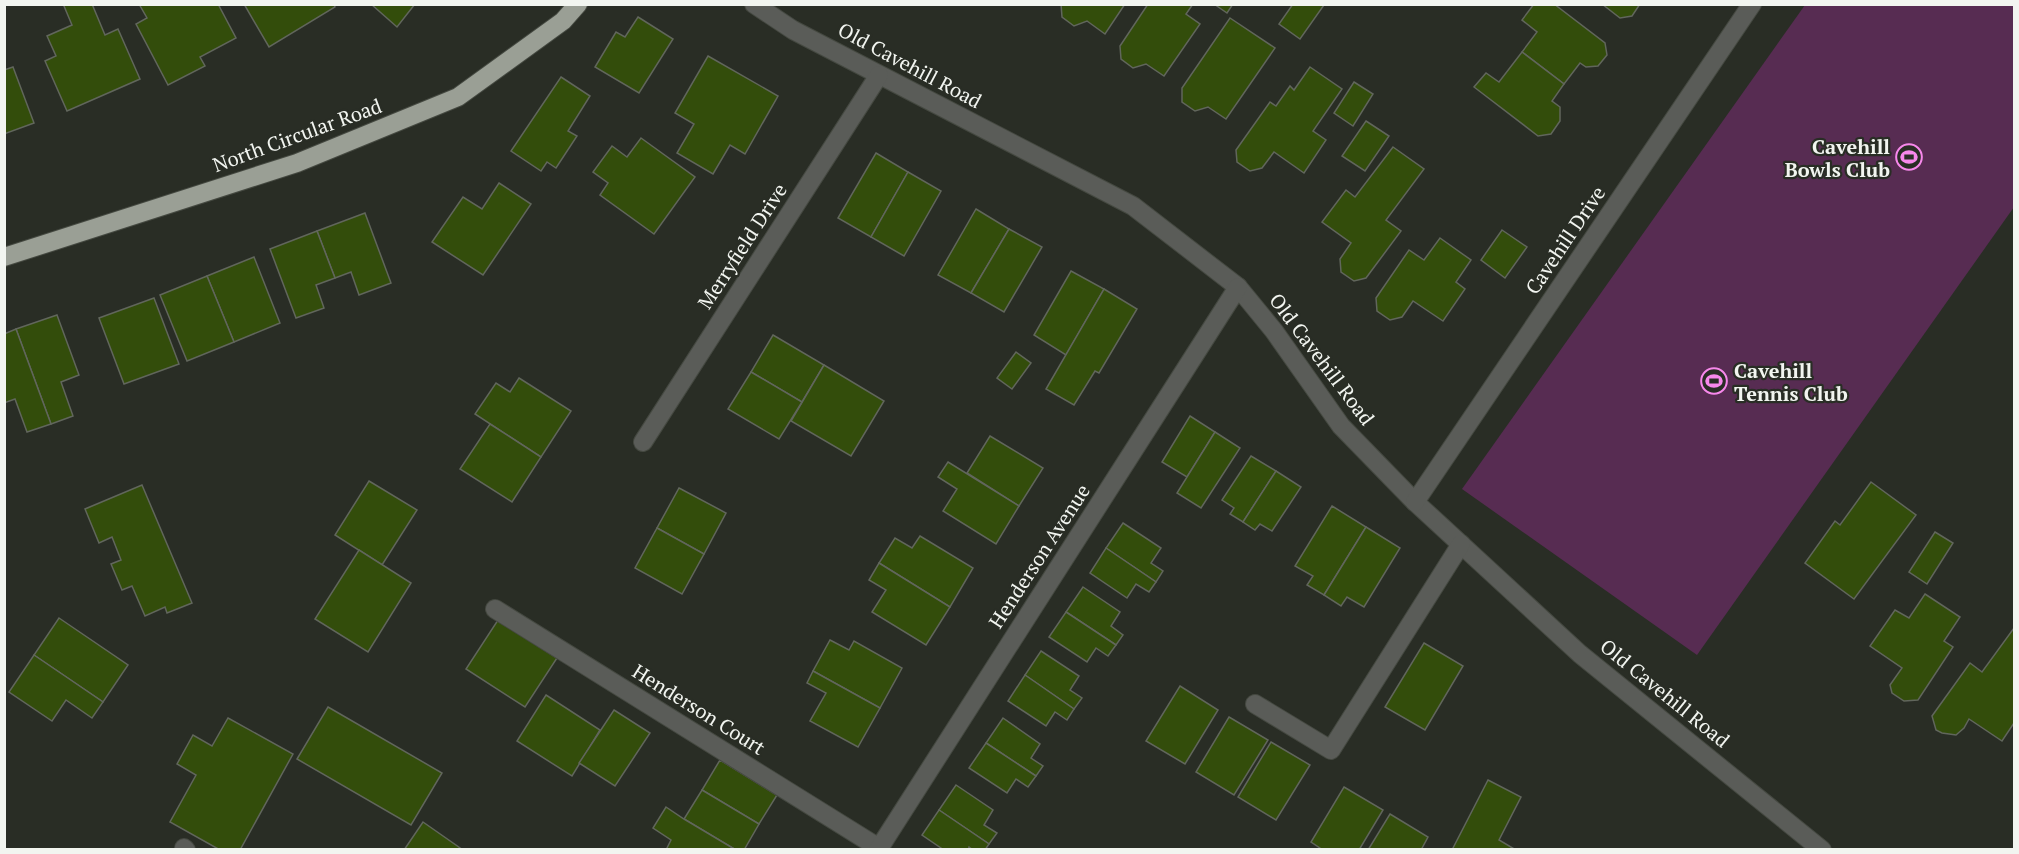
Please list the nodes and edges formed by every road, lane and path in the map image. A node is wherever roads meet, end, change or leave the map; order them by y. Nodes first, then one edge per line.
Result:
1 (578, 4) edge
2 (754, 4) edge
3 (1752, 4) edge
4 (879, 75) junction
5 (4, 257) edge
6 (1238, 287) junction
7 (643, 442) dead end
8 (1415, 502) junction
9 (1461, 544) junction
10 (495, 609) dead end
11 (1255, 704) dead end
12 (878, 849) edge
13 (1822, 849) edge

1 - 5 highway, North Circular Road
2 - 4 street, Old Cavehill Road
3 - 8 street, Cavehill Drive
4 - 6 street, Old Cavehill Road
4 - 7 street, Merryfield Drive
6 - 8 street, Old Cavehill Road
6 - 12 street, Henderson Avenue
8 - 9 street, Old Cavehill Road
9 - 11 street
9 - 13 street, Old Cavehill Road
10 - 12 street, Henderson Court

